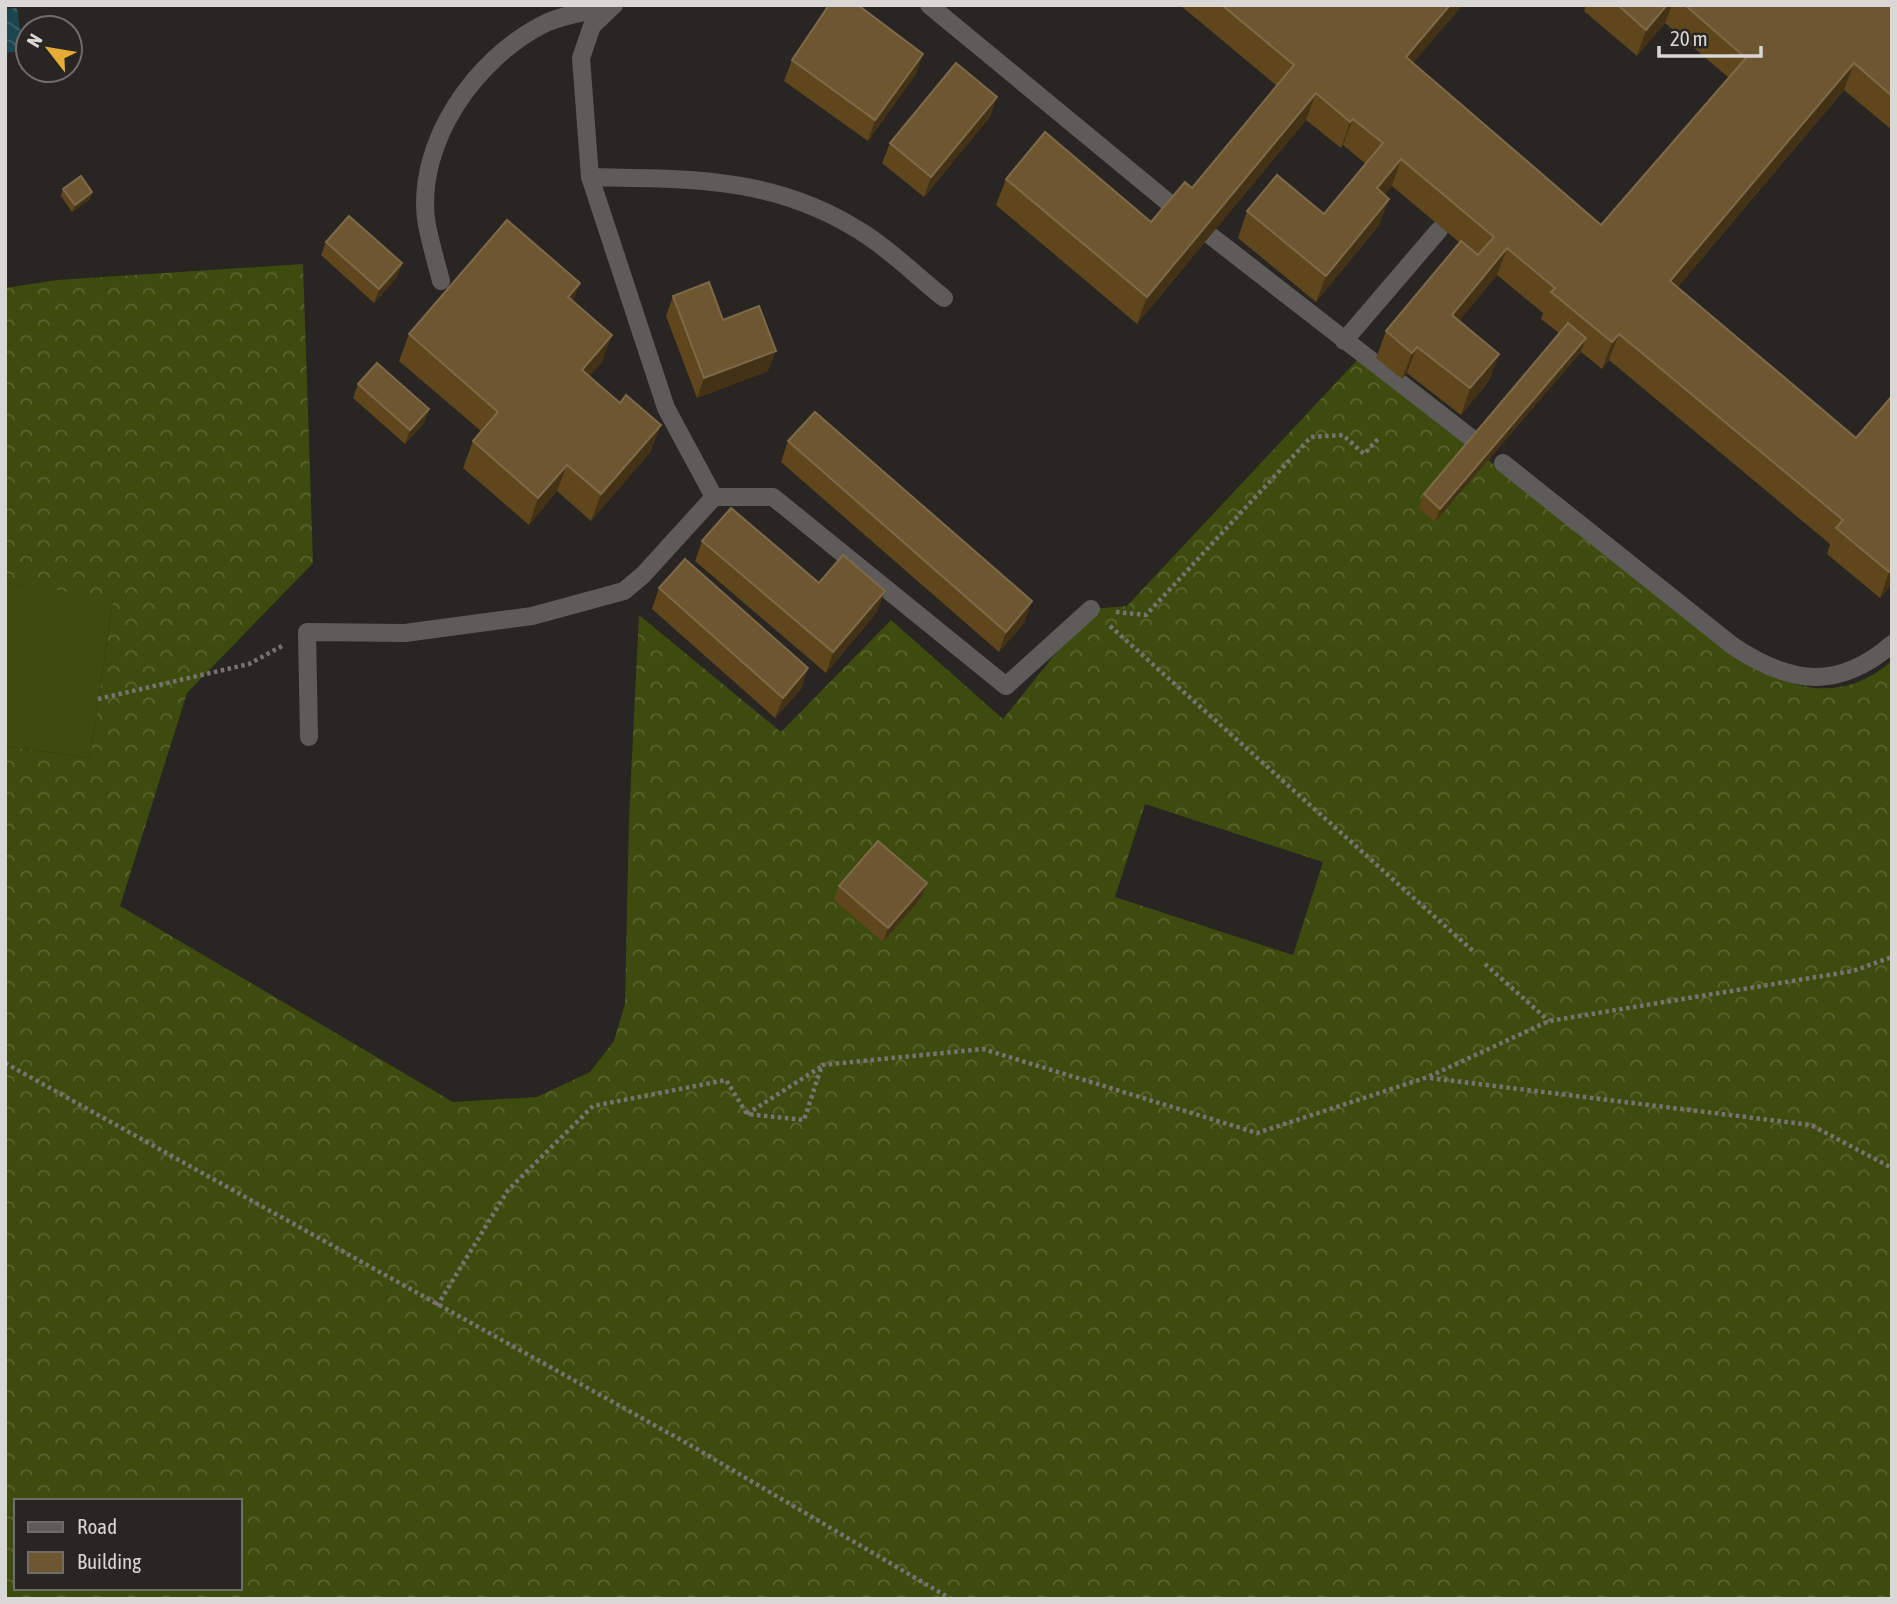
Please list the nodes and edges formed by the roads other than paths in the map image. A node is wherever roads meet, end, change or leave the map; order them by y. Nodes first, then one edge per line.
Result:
1 (614, 5) edge
2 (929, 5) edge
3 (590, 177) junction
4 (1175, 208) edge
5 (1439, 230) dead end
6 (1211, 236) edge
7 (441, 281) dead end
8 (944, 298) dead end
9 (1344, 341) junction
10 (1470, 437) edge
11 (1503, 463) dead end
12 (714, 497) junction
13 (1091, 609) road end
14 (1892, 644) edge
15 (309, 737) dead end

1 - 3 lane
1 - 7 lane
2 - 4 lane
3 - 8 lane
3 - 12 lane
5 - 9 lane
6 - 9 lane
9 - 10 lane
11 - 14 lane
12 - 13 lane
12 - 15 lane

